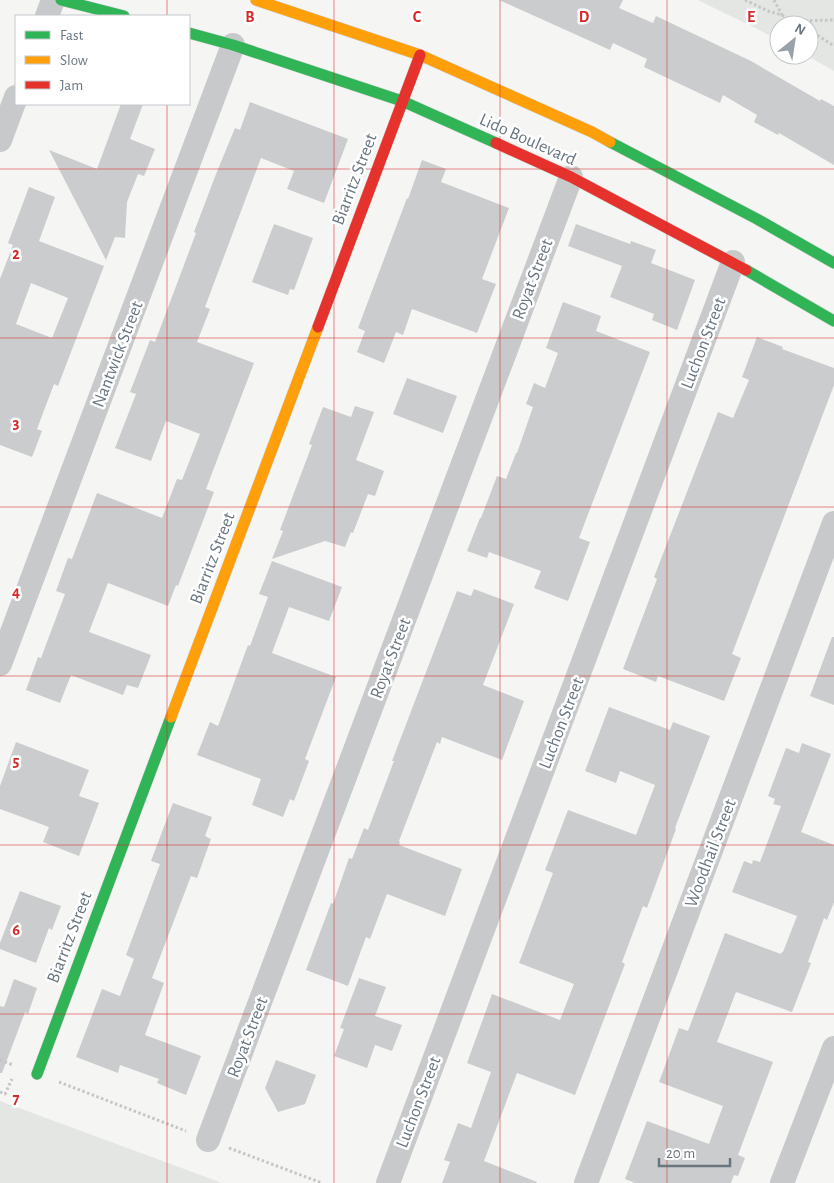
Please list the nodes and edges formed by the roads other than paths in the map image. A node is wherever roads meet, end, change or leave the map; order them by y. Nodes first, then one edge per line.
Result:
1 (53, 0) edge
2 (61, 0) edge
3 (256, 0) edge
4 (47, 15) edge
5 (120, 15) edge
6 (190, 33) edge
7 (233, 44) junction
8 (420, 55) junction
9 (15, 100) edge
10 (402, 101) junction
11 (0, 140) edge
12 (571, 177) junction
13 (733, 262) junction
14 (834, 263) edge
15 (834, 320) edge
16 (834, 523) edge
17 (0, 664) edge
18 (834, 1048) edge
19 (37, 1074) road end
20 (208, 1140) road end
21 (388, 1183) edge
22 (586, 1183) edge
23 (782, 1183) edge

1 - 4 street
2 - 5 main road
3 - 8 main road, Lido Boulevard
6 - 7 main road, Lido Boulevard
7 - 10 main road, Lido Boulevard
7 - 17 street, Nantwick Street
8 - 10 main road, Biarritz Street
8 - 14 main road, Lido Boulevard
9 - 11 street
10 - 12 main road, Lido Boulevard
10 - 19 main road, Biarritz Street
12 - 13 main road, Lido Boulevard
12 - 20 street, Royat Street
13 - 15 main road, Lido Boulevard
13 - 21 street, Luchon Street
16 - 22 street, Woodhail Street
18 - 23 street

